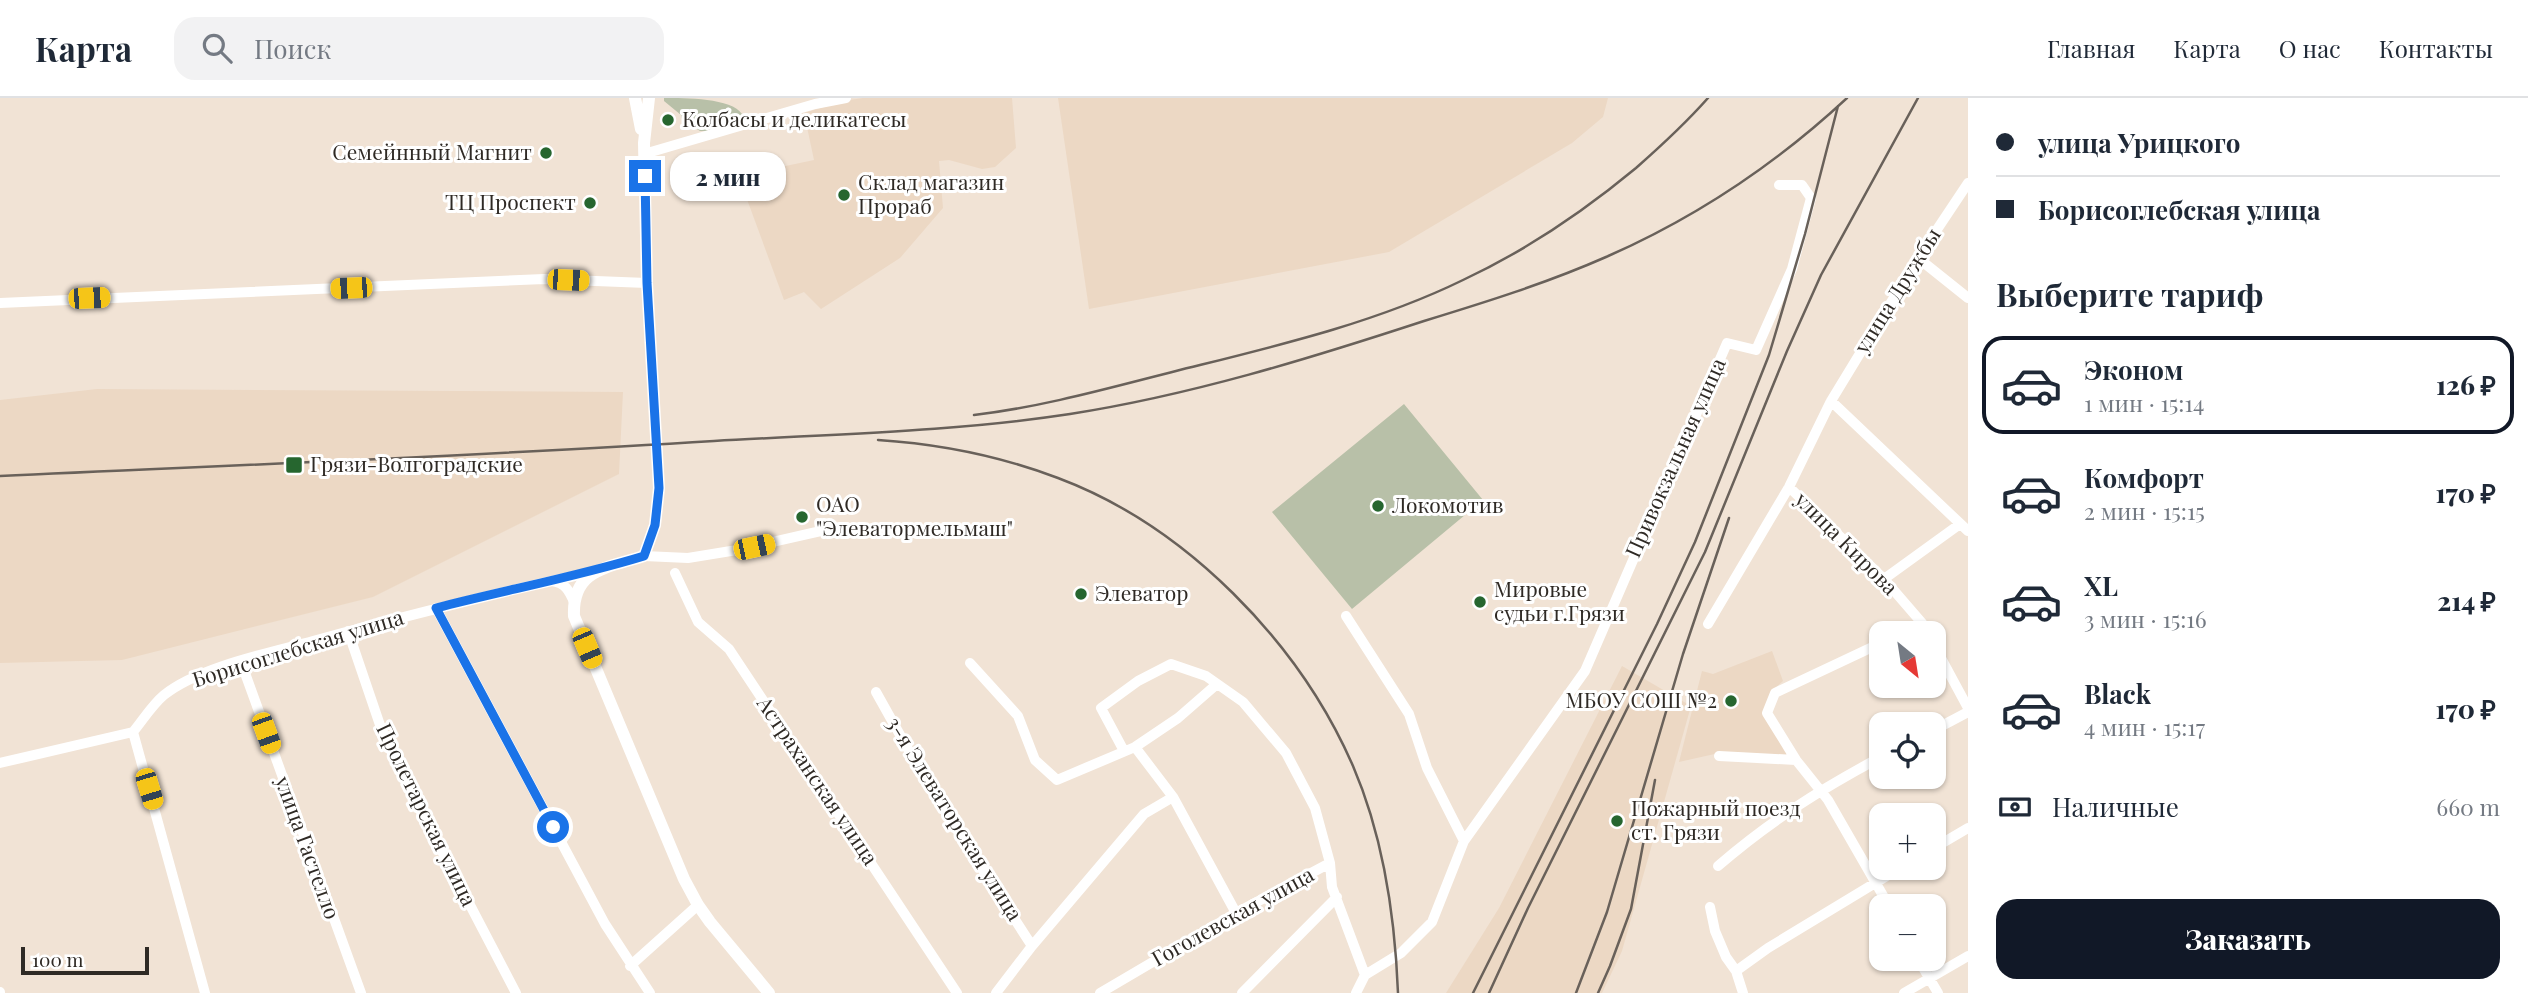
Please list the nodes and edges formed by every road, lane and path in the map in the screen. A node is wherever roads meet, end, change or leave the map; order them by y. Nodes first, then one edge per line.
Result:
1 (635, 98) edge
2 (649, 98) edge
3 (846, 98) edge
4 (644, 148) junction
5 (1968, 183) edge
6 (1779, 186) dead end
7 (1918, 258) junction
8 (647, 283) junction
9 (1968, 298) edge
10 (0, 303) edge
11 (1831, 401) junction
12 (1789, 487) junction
13 (1964, 527) edge
14 (834, 528) dead end
15 (644, 556) junction
16 (595, 571) junction
17 (675, 573) dead end
18 (1884, 579) junction
19 (551, 581) junction
20 (574, 602) junction
21 (436, 608) junction
22 (1346, 616) dead end
23 (1920, 621) edge
24 (1708, 624) dead end
25 (348, 631) junction
26 (1869, 649) edge
27 (241, 662) junction
28 (970, 663) dead end
29 (1946, 668) edge
30 (1217, 684) junction
31 (876, 692) dead end
32 (1968, 710) edge
33 (1946, 723) edge
34 (133, 732) junction
35 (1135, 747) junction
36 (1124, 751) junction
37 (1719, 756) dead end
38 (1796, 760) junction
39 (0, 763) edge
40 (1869, 763) edge
41 (1820, 789) junction
42 (1173, 797) junction
43 (1968, 828) edge
44 (1464, 841) junction
45 (1946, 841) edge
46 (1330, 863) junction
47 (1718, 866) dead end
48 (1880, 880) edge
49 (1875, 883) junction
50 (1882, 894) edge
51 (1337, 897) junction
52 (698, 905) junction
53 (1710, 907) dead end
54 (1236, 913) junction
55 (1032, 946) junction
56 (1968, 956) edge
57 (630, 966) junction
58 (1736, 971) junction
59 (1925, 971) edge
60 (1365, 975) junction
61 (1929, 978) junction
62 (205, 993) edge
63 (361, 993) edge
64 (516, 993) edge
65 (650, 993) edge
66 (769, 993) edge
67 (957, 993) edge
68 (996, 993) edge
69 (1100, 993) edge
70 (1242, 993) edge
71 (1356, 993) edge
72 (1744, 993) edge
73 (1904, 993) edge
74 (1938, 993) edge

1 - 4 street
2 - 4 street
3 - 4 street
4 - 8 street
5 - 7 street, улица Дружбы
6 - 44 street, Привокзальная улица
7 - 9 street
7 - 11 street, улица Дружбы
8 - 10 street
8 - 15 street
11 - 12 street, улица Дружбы
11 - 13 street
12 - 18 street, улица Кирова
12 - 24 street, улица Дружбы
13 - 18 street
14 - 15 street, Борисоглебская улица
15 - 16 street, Борисоглебская улица
16 - 19 street, Борисоглебская улица
16 - 20 street
17 - 67 street, Астраханская улица
18 - 23 street, улица Кирова
19 - 20 street
19 - 21 street, Борисоглебская улица
20 - 52 street
21 - 25 street, Борисоглебская улица
21 - 57 street
22 - 44 street
25 - 27 street, Борисоглебская улица
25 - 64 street, Пролетарская улица
26 - 38 street
27 - 34 street, Борисоглебская улица
27 - 63 street, улица Гастелло
28 - 36 street
29 - 32 street
30 - 35 street
30 - 36 street
30 - 46 street
31 - 55 street, 3-я Элеваторская улица
32 - 33 street
34 - 39 street
34 - 62 street
35 - 36 street
35 - 42 street
37 - 38 street
38 - 41 street
40 - 41 street
41 - 47 street
41 - 49 street
42 - 54 street
42 - 55 street
43 - 45 street
44 - 60 street, Привокзальная улица
46 - 51 street
46 - 54 street, Гоголевская улица
48 - 49 street
49 - 50 street
49 - 58 street
51 - 60 street
51 - 70 street
52 - 57 street
52 - 66 street
53 - 58 street
54 - 69 street, Гоголевская улица
55 - 68 street
56 - 61 street
57 - 65 street
58 - 72 street
59 - 61 street
60 - 71 street
61 - 73 street
61 - 74 street

